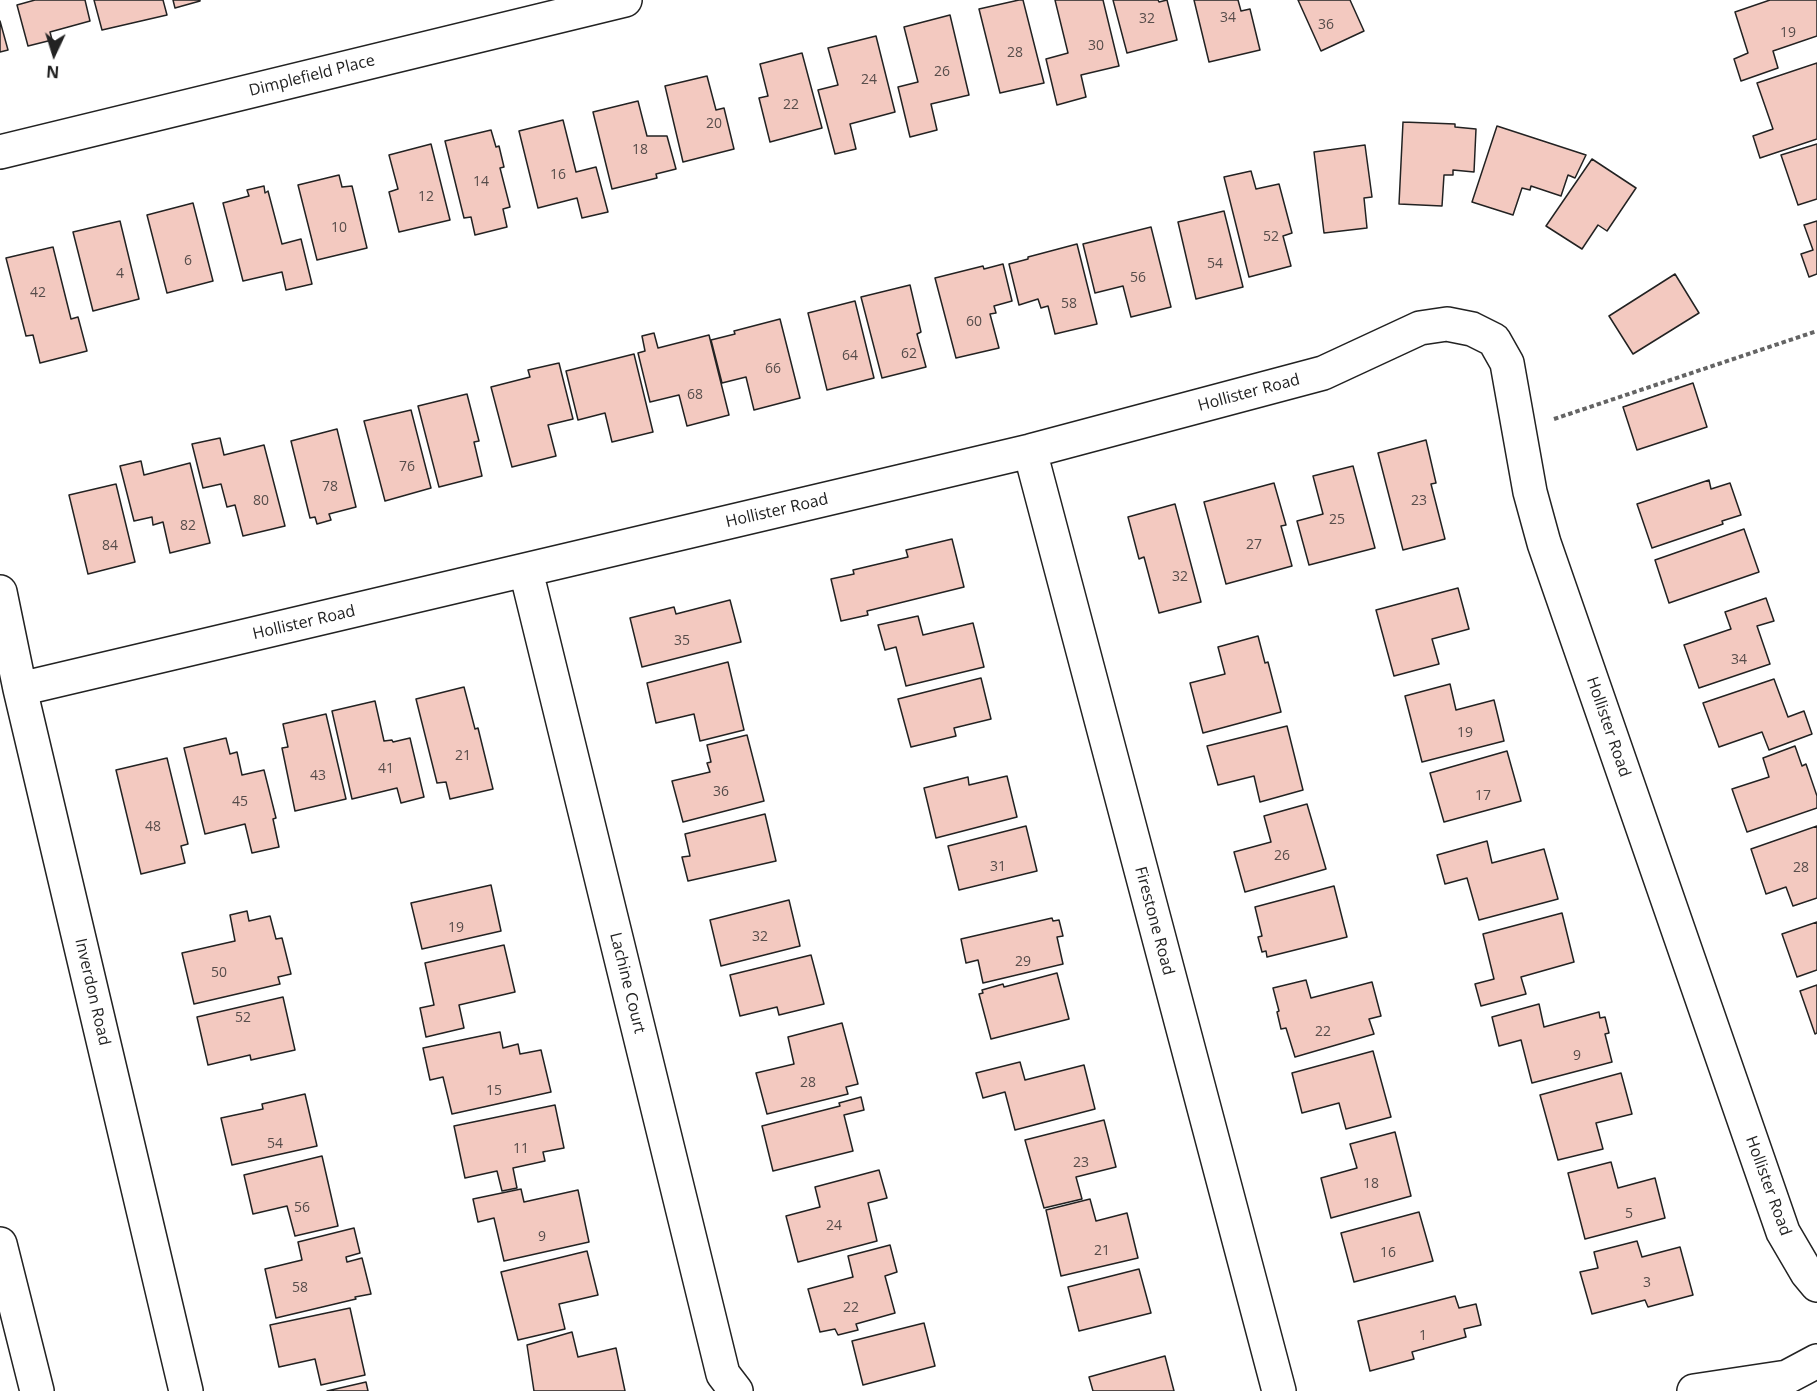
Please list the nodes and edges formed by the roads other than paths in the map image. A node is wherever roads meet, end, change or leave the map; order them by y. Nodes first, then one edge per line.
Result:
1 (625, 0) edge
2 (0, 153) edge
3 (1030, 451) junction
4 (526, 571) junction
5 (0, 592) edge
6 (20, 689) junction
7 (0, 1244) edge
8 (1817, 1285) edge
9 (1817, 1361) edge
10 (37, 1391) edge
11 (186, 1391) edge
12 (736, 1391) edge
13 (1279, 1391) edge
14 (1694, 1391) edge

1 - 2 main road, Dimplefield Place
3 - 4 main road, Hollister Road
3 - 8 main road, Hollister Road
3 - 13 main road, Firestone Road
4 - 6 main road, Hollister Road
4 - 12 main road, Lachine Court
5 - 6 main road, Inverdon Road
6 - 11 main road, Inverdon Road
7 - 10 main road
9 - 14 main road

